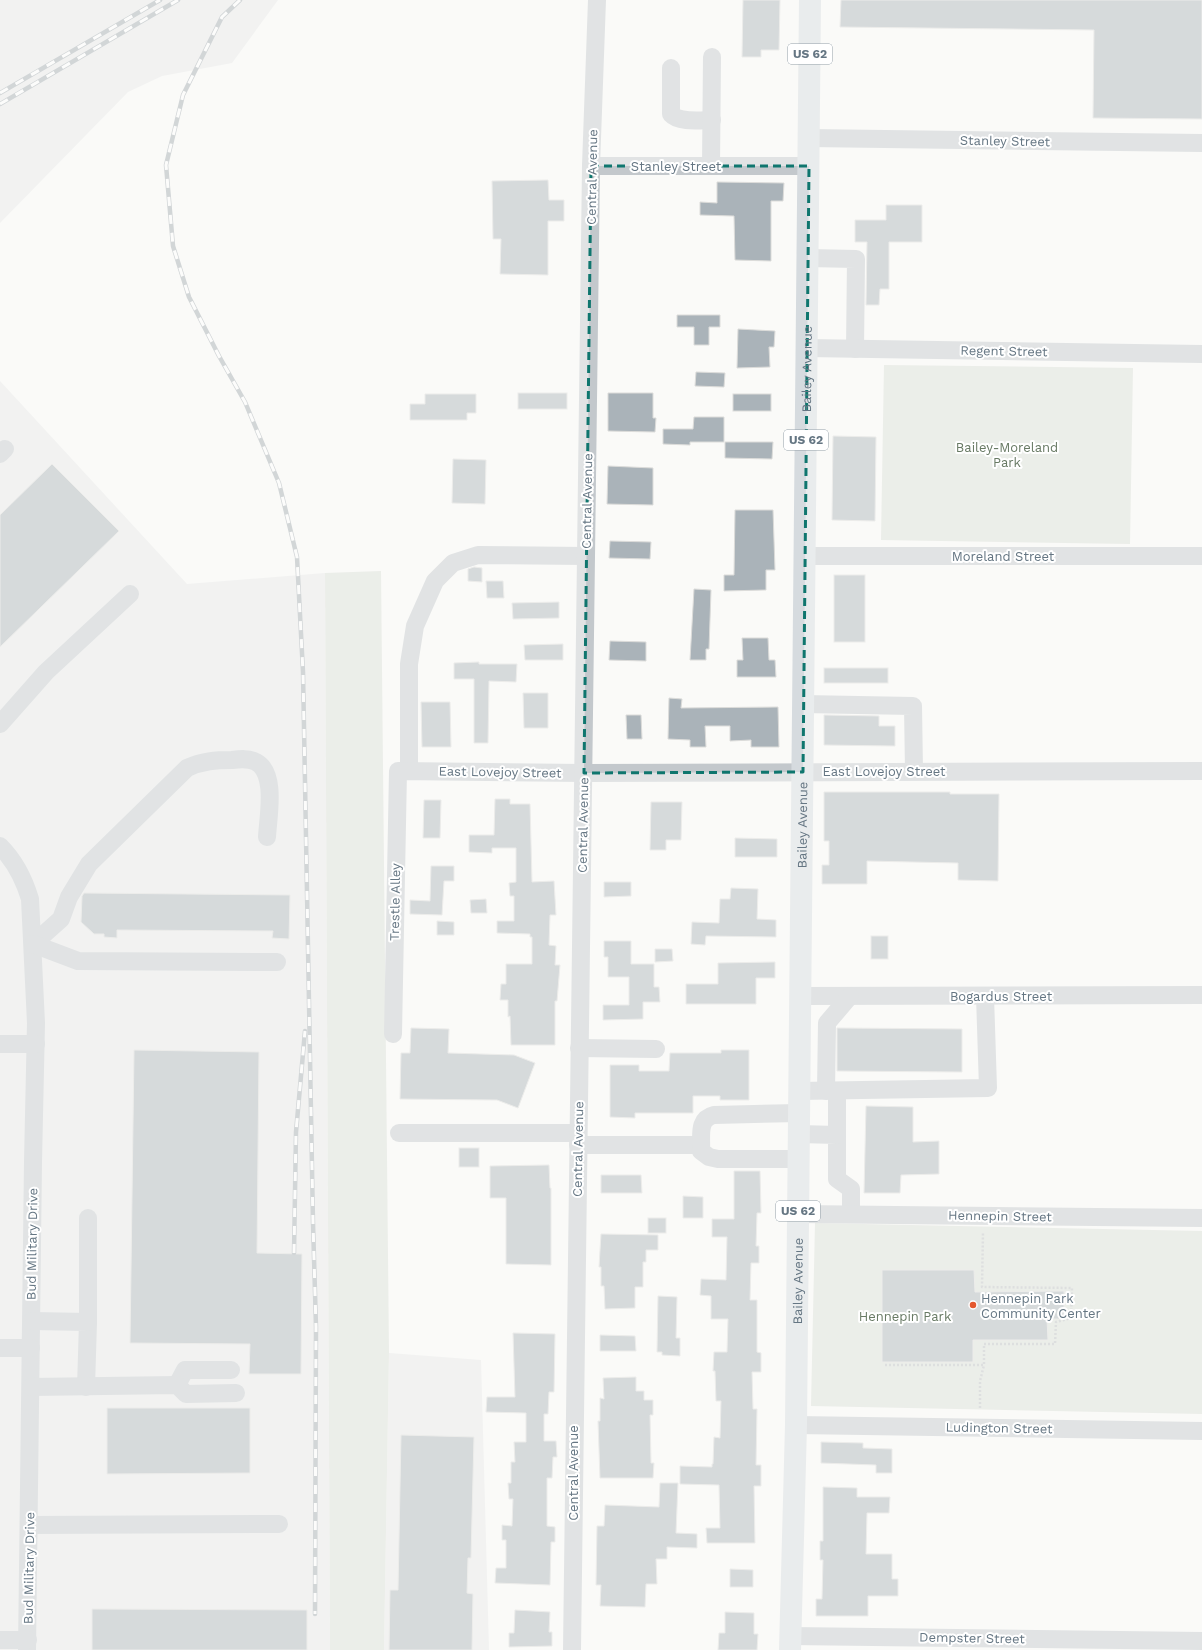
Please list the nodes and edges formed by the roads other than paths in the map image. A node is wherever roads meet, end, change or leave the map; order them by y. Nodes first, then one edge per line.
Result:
1 (597, 0) edge
2 (810, 0) edge
3 (712, 57) dead end
4 (671, 68) dead end
5 (712, 120) junction
6 (809, 138) junction
7 (1202, 143) edge
8 (591, 166) junction
9 (711, 166) junction
10 (809, 166) junction
11 (808, 258) junction
12 (807, 348) junction
13 (855, 349) junction
14 (1202, 354) edge
15 (586, 556) junction
16 (805, 556) junction
17 (1202, 556) edge
18 (130, 594) dead end
19 (803, 704) junction
20 (0, 724) edge
21 (403, 771) junction
22 (914, 771) junction
23 (1202, 771) edge
24 (803, 772) junction
25 (584, 773) junction
26 (267, 837) dead end
27 (0, 846) edge
28 (33, 944) junction
29 (277, 962) dead end
30 (1202, 995) edge
31 (800, 996) junction
32 (850, 996) junction
33 (985, 996) junction
34 (393, 1034) dead end
35 (0, 1044) edge
36 (36, 1044) junction
37 (579, 1048) junction
38 (656, 1049) dead end
39 (799, 1091) junction
40 (832, 1091) junction
41 (799, 1113) junction
42 (399, 1133) dead end
43 (799, 1134) junction
44 (837, 1135) junction
45 (578, 1139) junction
46 (701, 1146) junction
47 (799, 1159) junction
48 (798, 1214) junction
49 (851, 1214) junction
50 (88, 1218) dead end
51 (1202, 1218) edge
52 (32, 1321) junction
53 (88, 1322) junction
54 (0, 1348) edge
55 (31, 1348) junction
56 (231, 1370) dead end
57 (177, 1385) junction
58 (31, 1387) junction
59 (86, 1387) junction
60 (236, 1393) dead end
61 (796, 1425) junction
62 (1202, 1431) edge
63 (279, 1524) dead end
64 (30, 1525) junction
65 (0, 1640) edge
66 (1202, 1641) edge
67 (790, 1643) edge
68 (27, 1645) edge
69 (572, 1650) edge

1 - 8 street, Central Avenue
2 - 6 main road, Bailey Avenue / US 62
3 - 5 street
4 - 5 street
5 - 9 street
6 - 7 street, Stanley Street
6 - 10 main road, Bailey Avenue / US 62
8 - 9 street, Stanley Street
8 - 15 street, Central Avenue
9 - 10 street, Stanley Street
10 - 11 main road, Bailey Avenue / US 62
11 - 12 main road, Bailey Avenue / US 62
11 - 13 street
12 - 13 street, Regent Street
12 - 16 main road, Bailey Avenue / US 62
13 - 14 street, Regent Street
15 - 21 street, Trestle Alley
15 - 25 street, Central Avenue
16 - 17 street, Moreland Street
16 - 19 main road, Bailey Avenue / US 62
18 - 20 street
19 - 22 street
19 - 24 main road, Bailey Avenue / US 62
21 - 25 street, East Lovejoy Street
21 - 34 street, Trestle Alley
22 - 23 street, East Lovejoy Street
22 - 24 street, East Lovejoy Street
24 - 25 street, East Lovejoy Street
24 - 31 main road, Bailey Avenue / US 62
25 - 37 street, Central Avenue
26 - 28 street
27 - 28 street, Bud Military Drive
28 - 29 street
28 - 36 street, Bud Military Drive
30 - 33 street, Bogardus Street
31 - 32 street, Bogardus Street
31 - 39 main road, Bailey Avenue / US 62
32 - 33 street, Bogardus Street
32 - 40 street
33 - 40 street
35 - 36 street
36 - 52 street, Bud Military Drive
37 - 38 street
37 - 45 street, Central Avenue
39 - 40 street
39 - 41 main road, Bailey Avenue / US 62
40 - 44 street
41 - 43 main road, Bailey Avenue / US 62
41 - 46 street
42 - 45 street
43 - 44 street
43 - 47 main road, Bailey Avenue / US 62
44 - 49 street
45 - 46 street
45 - 69 street, Central Avenue
46 - 47 street
47 - 48 main road, Bailey Avenue / US 62
48 - 49 street, Hennepin Street
48 - 61 main road, Bailey Avenue / US 62
49 - 51 street, Hennepin Street
50 - 53 street
52 - 53 street
52 - 55 street, Bud Military Drive
53 - 59 street
54 - 55 street
55 - 58 street, Bud Military Drive
56 - 57 street
57 - 59 street
57 - 60 street
58 - 59 street
58 - 64 street, Bud Military Drive
61 - 62 street, Ludington Street
61 - 67 main road, Bailey Avenue / US 62
63 - 64 street
64 - 68 street, Bud Military Drive
65 - 68 street
66 - 67 street, Dempster Street

